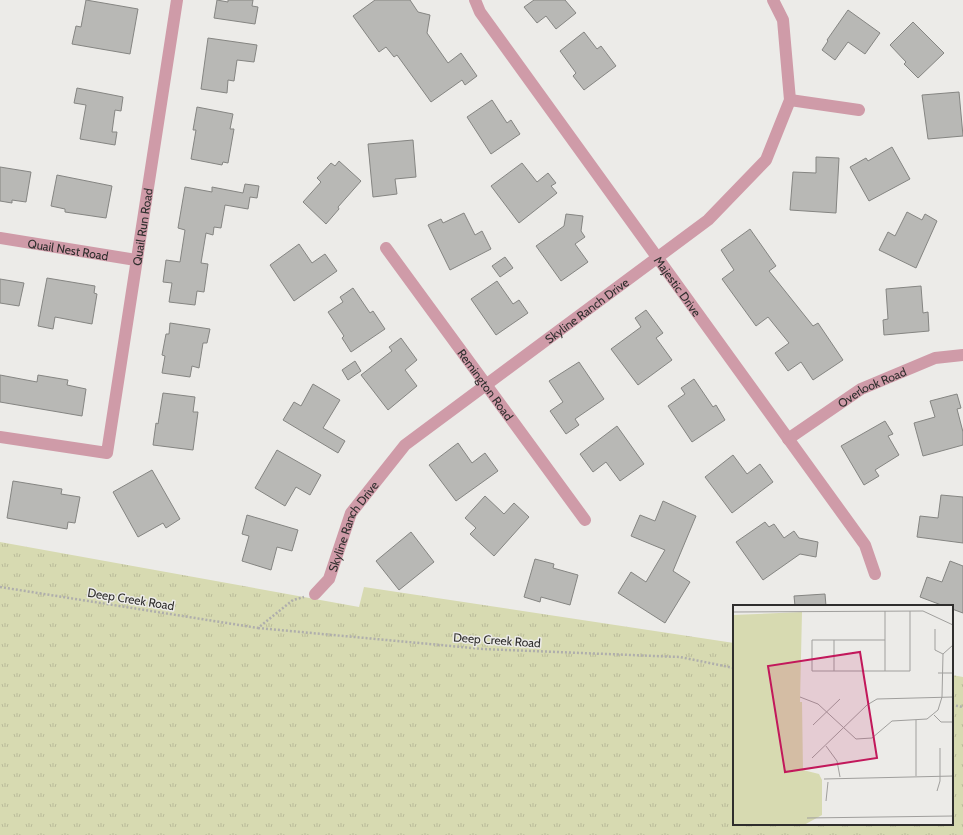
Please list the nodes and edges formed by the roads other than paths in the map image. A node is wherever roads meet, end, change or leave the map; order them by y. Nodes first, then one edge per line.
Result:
1 (177, 0) edge
2 (475, 0) edge
3 (773, 0) edge
4 (790, 100) junction
5 (859, 110) dead end
6 (0, 238) edge
7 (386, 248) dead end
8 (659, 258) junction
9 (136, 260) junction
10 (963, 355) edge
11 (486, 386) junction
12 (0, 437) edge
13 (788, 438) junction
14 (585, 520) dead end
15 (875, 574) dead end
16 (316, 594) road end

1 - 9 street, Quail Run Road
2 - 8 street, Majestic Drive
3 - 4 street, Skyline Ranch Drive
4 - 5 street
4 - 8 street, Skyline Ranch Drive
6 - 9 street, Quail Nest Road
7 - 11 street, Remington Road
8 - 11 street, Skyline Ranch Drive
8 - 13 street, Majestic Drive
9 - 12 street, Quail Run Road
10 - 13 street, Overlook Road
11 - 14 street, Remington Road
11 - 16 street, Skyline Ranch Drive
13 - 15 street, Majestic Drive

